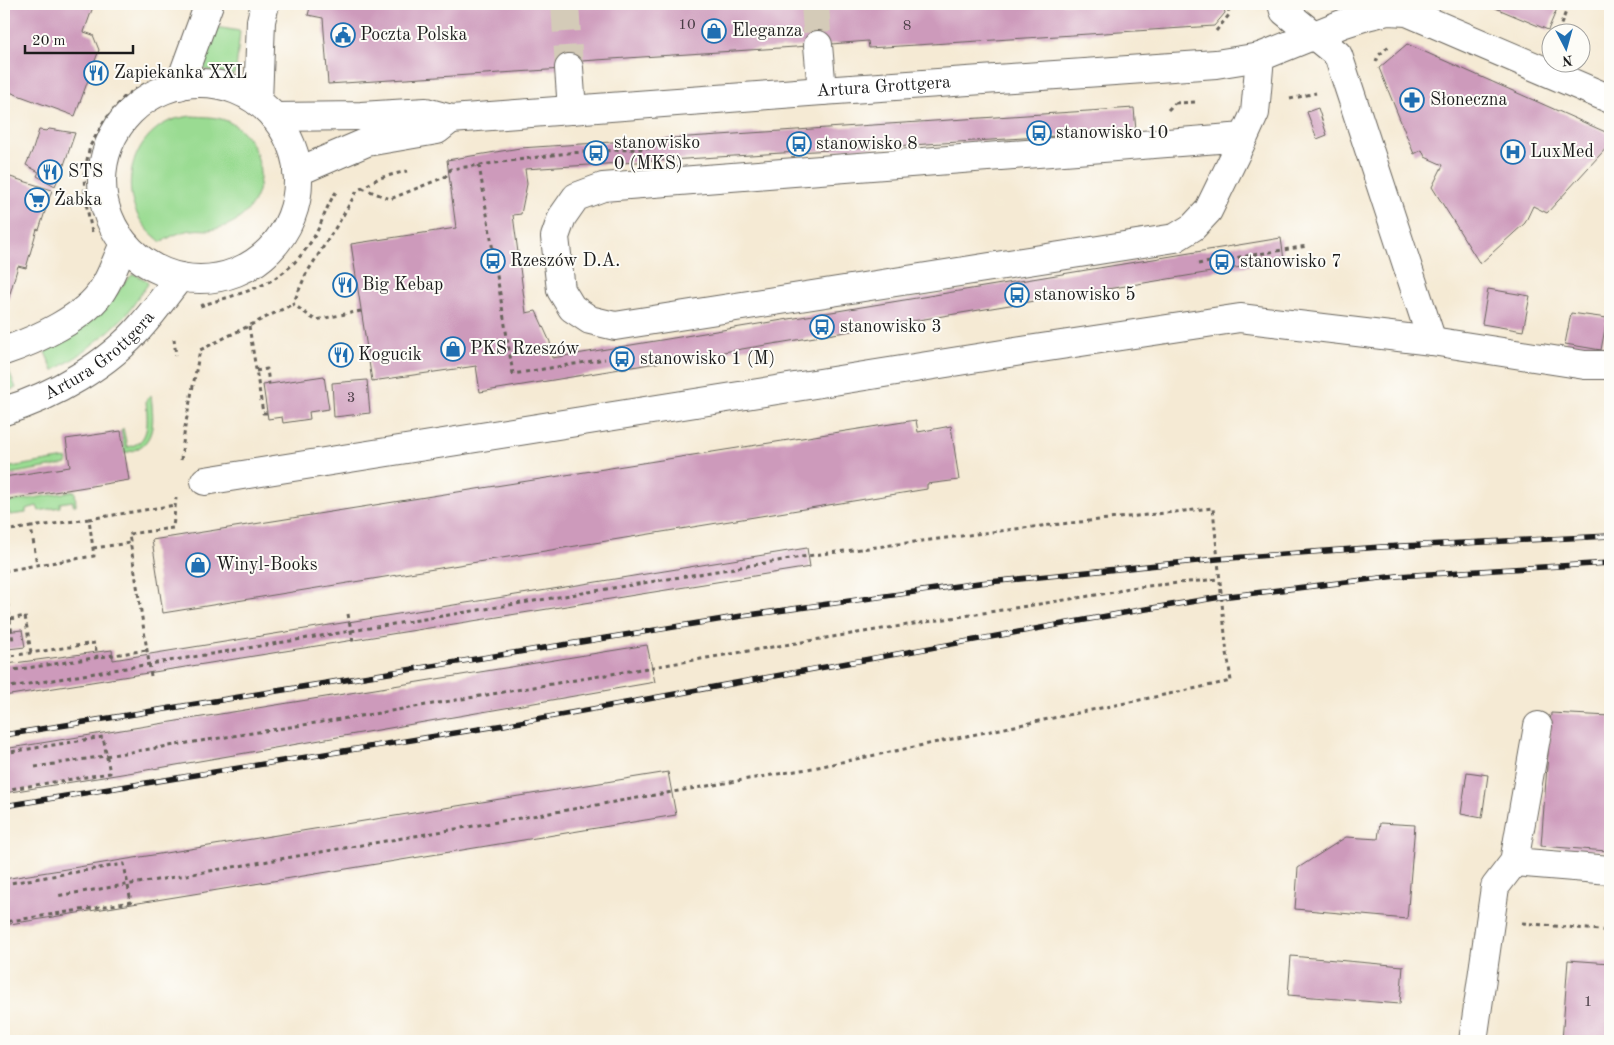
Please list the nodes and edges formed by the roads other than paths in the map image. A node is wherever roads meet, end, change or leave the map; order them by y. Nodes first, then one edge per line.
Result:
1 (209, 4) edge
2 (264, 4) edge
3 (1282, 4) edge
4 (1314, 35) junction
5 (818, 45) tunnel mouth
6 (1260, 57) junction
7 (569, 68) tunnel mouth
8 (179, 86) junction
9 (822, 91) junction
10 (1610, 99) edge
11 (266, 110) junction
12 (572, 110) junction
13 (451, 119) junction
14 (1244, 137) junction
15 (298, 172) junction
16 (124, 244) junction
17 (180, 277) junction
18 (1432, 341) junction
19 (4, 350) edge
20 (1610, 365) edge
21 (4, 411) edge
22 (205, 481) dead end
23 (1538, 726) dead end
24 (1514, 862) junction
25 (1610, 870) edge
26 (1473, 1041) edge

1 - 8 street
2 - 11 street
3 - 4 street
4 - 6 street, Artura Grottgera
4 - 10 street, Artura Grottgera
4 - 18 street
5 - 9 street
6 - 9 street, Artura Grottgera
6 - 14 street
7 - 12 street
8 - 11 street
8 - 16 street
9 - 12 street, Artura Grottgera
11 - 13 street, Artura Grottgera
11 - 15 street
12 - 13 street, Artura Grottgera
13 - 15 street, Artura Grottgera
14 - 14 street
15 - 17 street
16 - 17 street
16 - 19 street
17 - 21 street, Artura Grottgera
18 - 20 street
18 - 22 street
23 - 24 street
24 - 25 street
24 - 26 street

